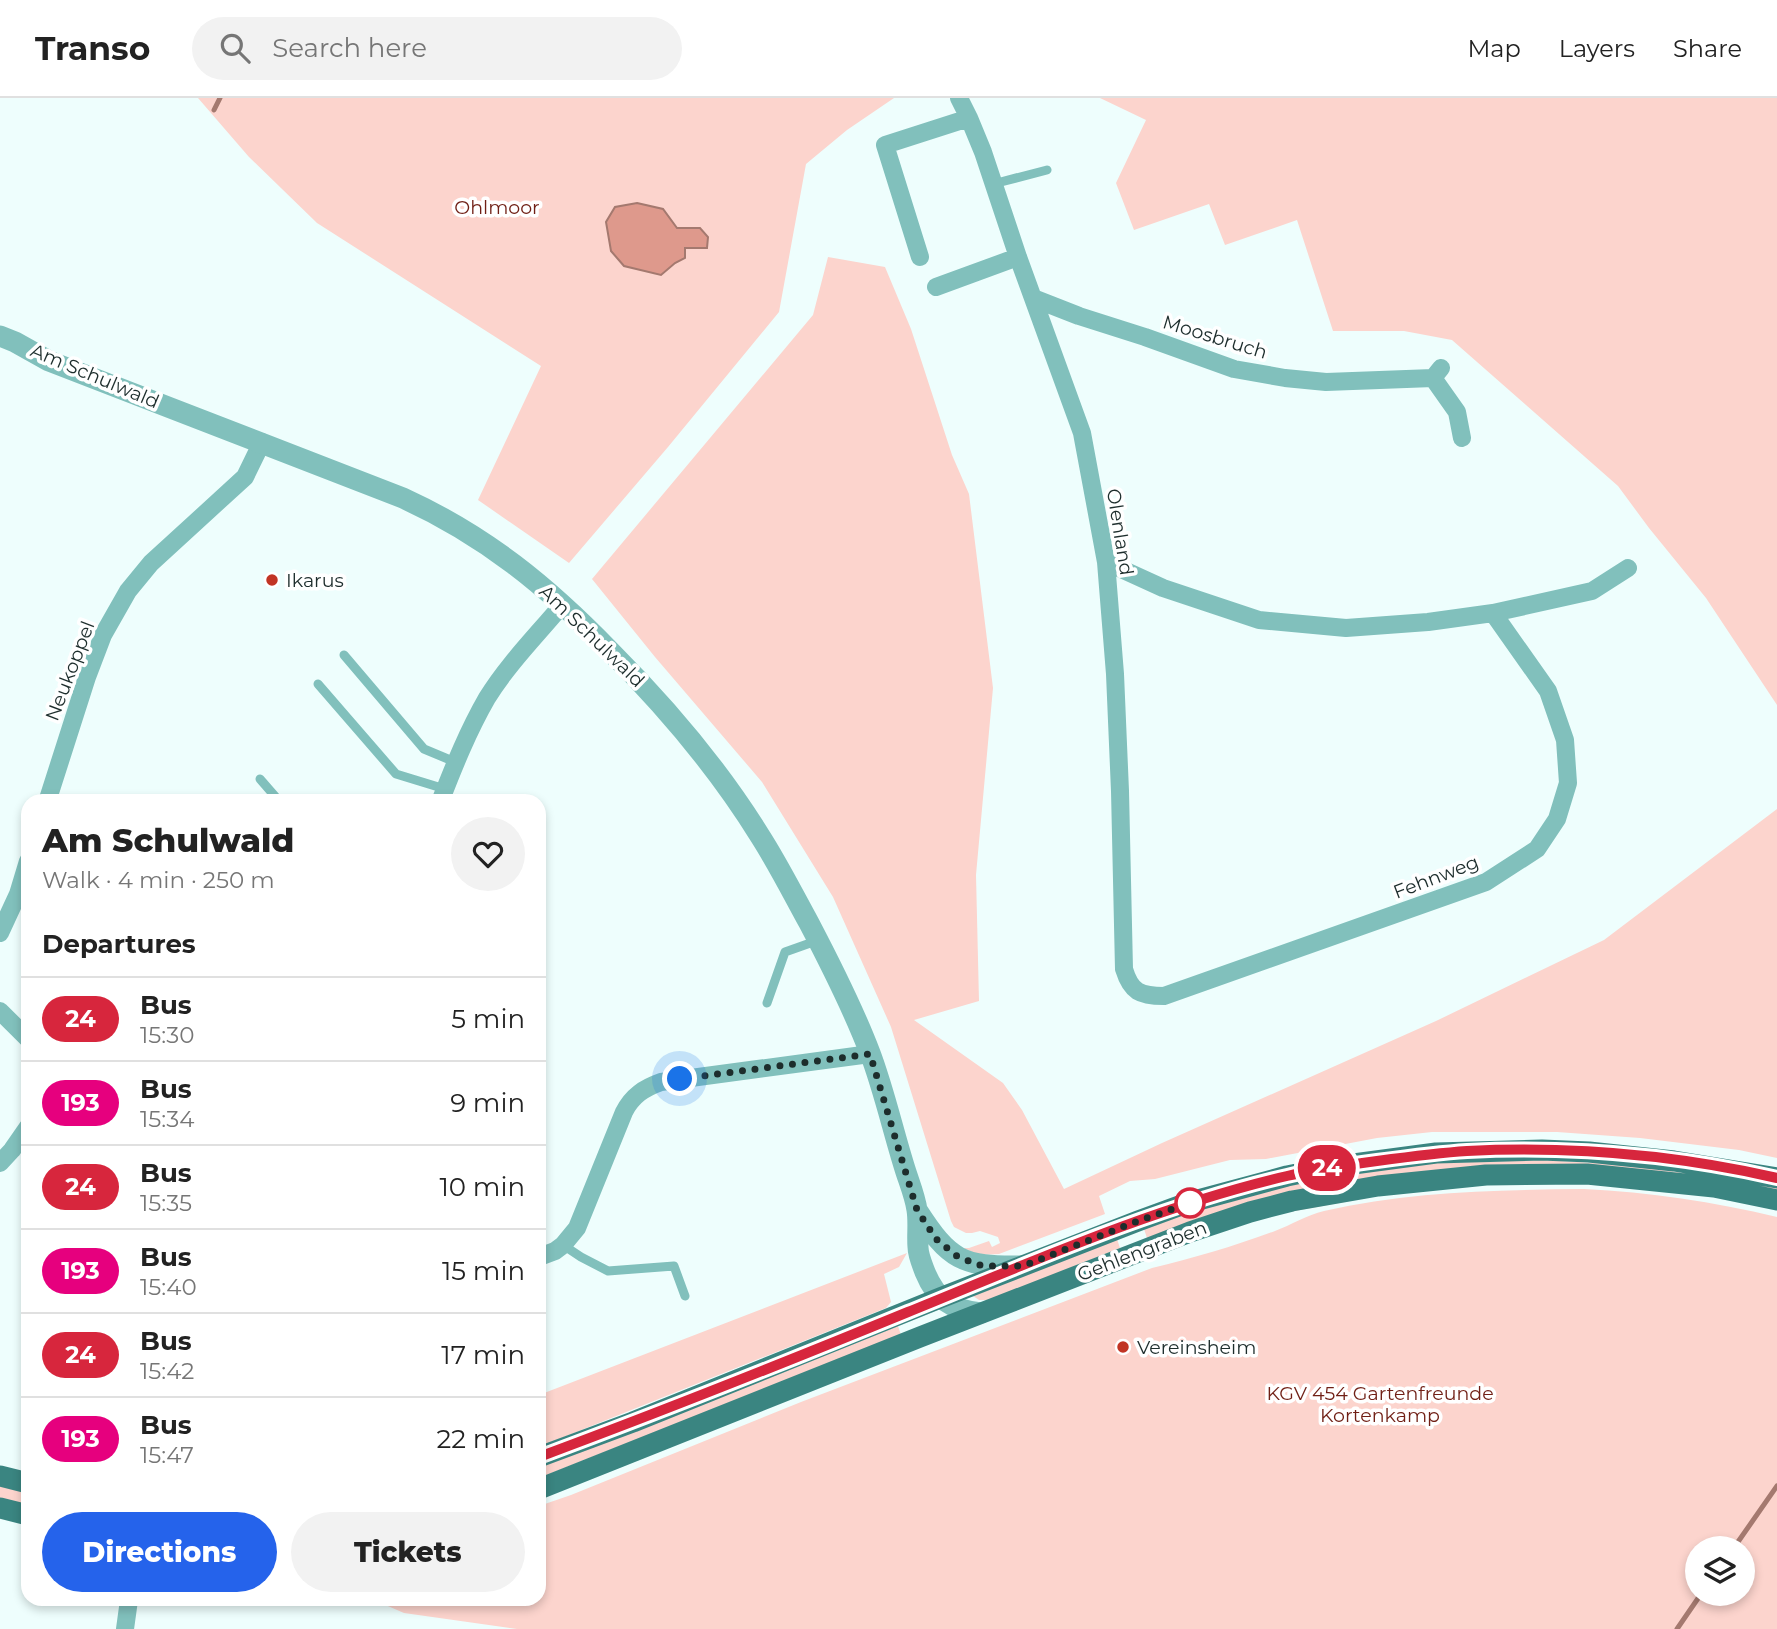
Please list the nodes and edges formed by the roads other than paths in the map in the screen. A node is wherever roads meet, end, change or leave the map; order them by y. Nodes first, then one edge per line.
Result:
1 (959, 98) edge
2 (970, 118) junction
3 (1047, 170) dead end
4 (993, 184) junction
5 (920, 257) dead end
6 (1018, 257) junction
7 (936, 287) dead end
8 (1033, 298) junction
9 (0, 335) edge
10 (1462, 438) dead end
11 (261, 442) junction
12 (1105, 562) junction
13 (1628, 568) dead end
14 (562, 605) junction
15 (1493, 613) junction
16 (344, 655) dead end
17 (318, 684) dead end
18 (455, 762) junction
19 (260, 779) dead end
20 (50, 794) edge
21 (273, 794) edge
22 (441, 794) edge
23 (443, 794) edge
24 (21, 884) edge
25 (0, 933) edge
26 (818, 940) junction
27 (1136, 991) joint
28 (767, 1003) dead end
29 (0, 1011) edge
30 (21, 1032) edge
31 (870, 1054) junction
32 (21, 1137) edge
33 (0, 1163) edge
34 (1777, 1178) edge
35 (1777, 1200) edge
36 (917, 1210) junction
37 (563, 1245) junction
38 (546, 1254) edge
39 (1023, 1266) junction
40 (685, 1296) dead end
41 (940, 1298) junction
42 (981, 1313) junction
43 (546, 1454) edge
44 (0, 1476) edge
45 (21, 1481) edge
46 (546, 1486) edge
47 (0, 1508) edge
48 (21, 1513) edge
49 (128, 1606) edge
50 (125, 1629) edge

1 - 2 street, Olenland
2 - 4 street, Olenland
2 - 5 street
3 - 4 lane
4 - 6 street, Olenland
6 - 7 street
6 - 8 street, Olenland
8 - 10 street, Moosbruch
8 - 12 street, Olenland
9 - 11 street, Am Schulwald
11 - 14 street, Am Schulwald
11 - 20 street, Neukoppel
12 - 15 street
12 - 27 street, Olenland
13 - 15 street
14 - 18 street
14 - 26 street, Am Schulwald
15 - 27 street, Fehnweg
16 - 18 lane
17 - 22 lane
18 - 23 street
19 - 21 lane
24 - 25 street
26 - 28 lane
26 - 31 street, Am Schulwald
29 - 30 street
31 - 36 street, Am Schulwald
31 - 37 street
32 - 33 street
34 - 39 main road, Gehlengraben
35 - 42 main road, Gehlengraben
36 - 39 street, Am Schulwald
36 - 41 street, Am Schulwald
37 - 38 street
37 - 40 lane
39 - 41 main road, Gehlengraben
41 - 42 street
41 - 43 main road, Gehlengraben
42 - 46 main road, Gehlengraben
44 - 45 main road
47 - 48 main road
49 - 50 street

